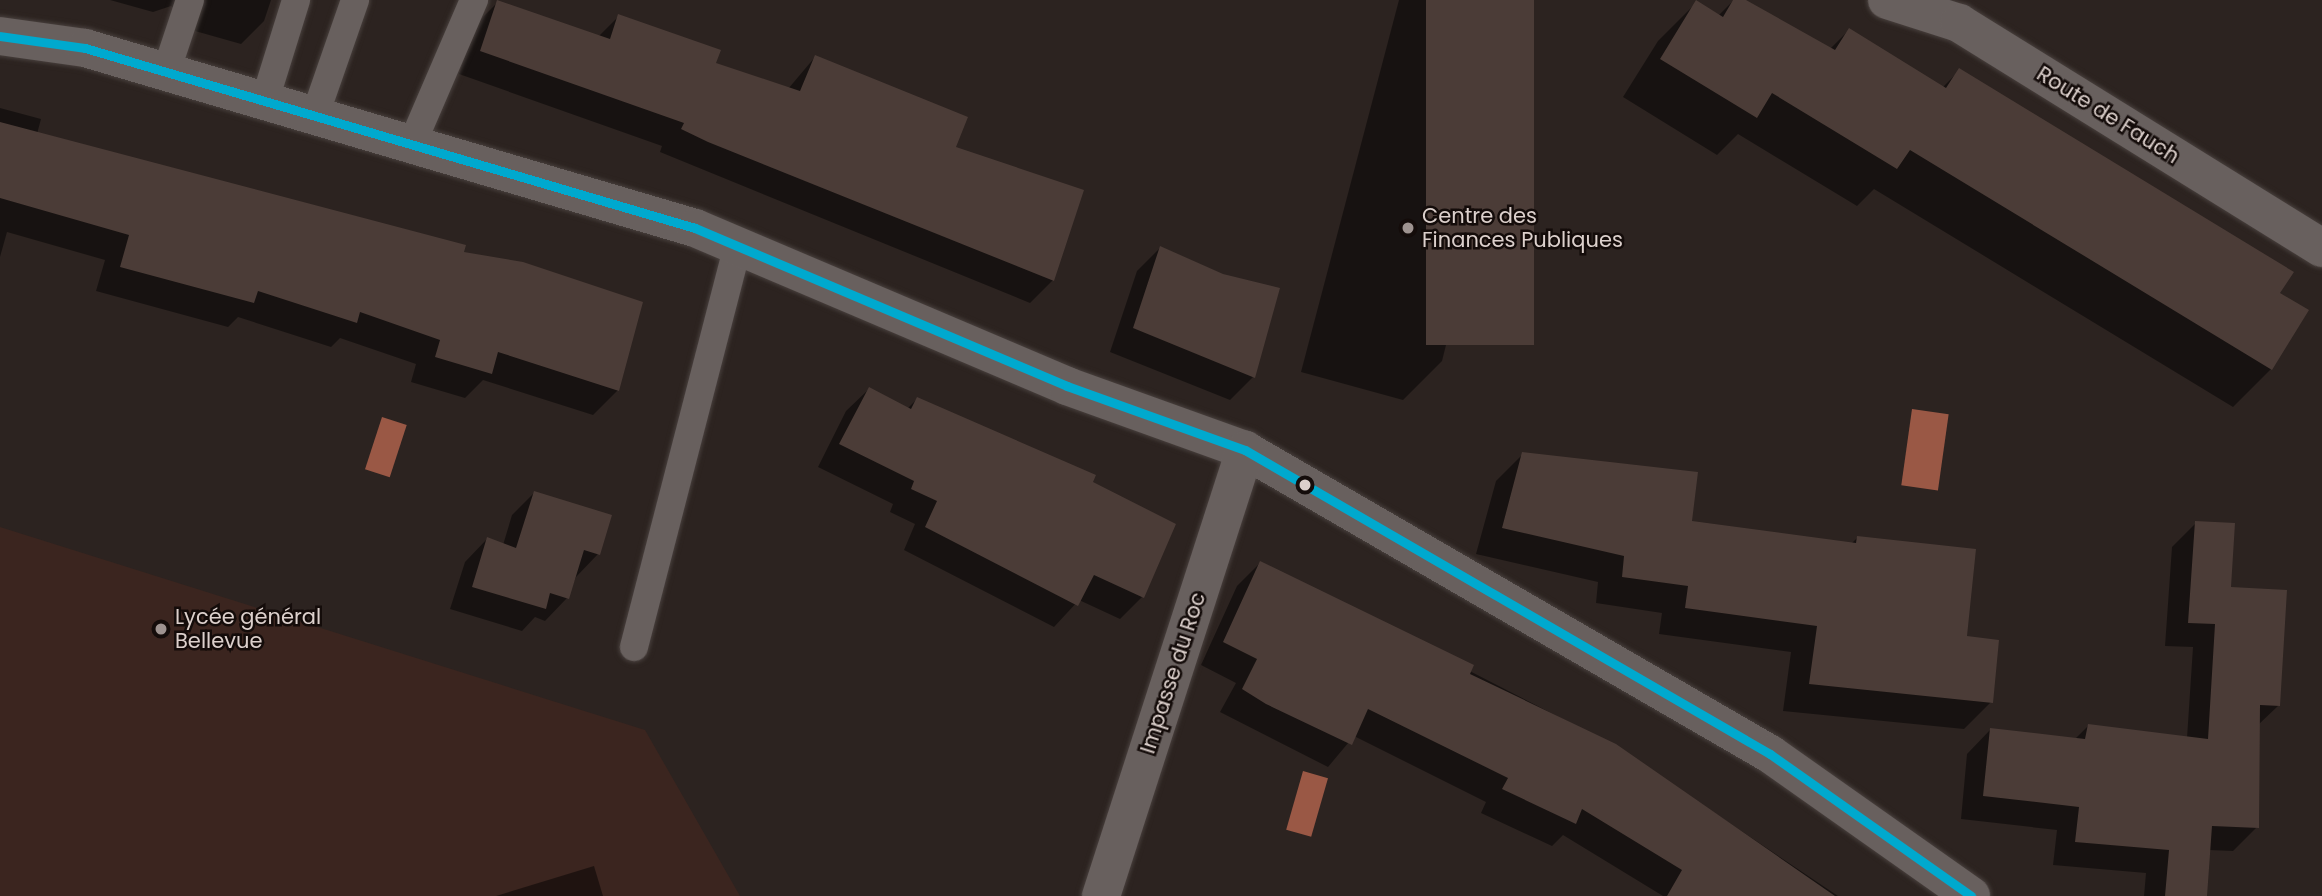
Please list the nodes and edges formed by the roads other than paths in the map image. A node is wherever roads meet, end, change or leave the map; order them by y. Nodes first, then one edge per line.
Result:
1 (190, 0) edge
2 (296, 0) edge
3 (355, 0) edge
4 (474, 0) edge
5 (1887, 0) edge
6 (0, 36) edge
7 (165, 75) junction
8 (264, 103) junction
9 (314, 118) junction
10 (412, 144) junction
11 (738, 245) junction
12 (2322, 248) edge
13 (1245, 450) junction
14 (634, 647) dead end
15 (1101, 896) edge
16 (1971, 896) edge

1 - 7 lane
2 - 8 lane
3 - 9 lane
4 - 10 lane
5 - 12 street, Route de Fauch
6 - 7 street
7 - 8 street
8 - 9 street
9 - 10 street
10 - 11 street
11 - 13 street
11 - 14 lane
13 - 15 street, Impasse du Roc
13 - 16 street

